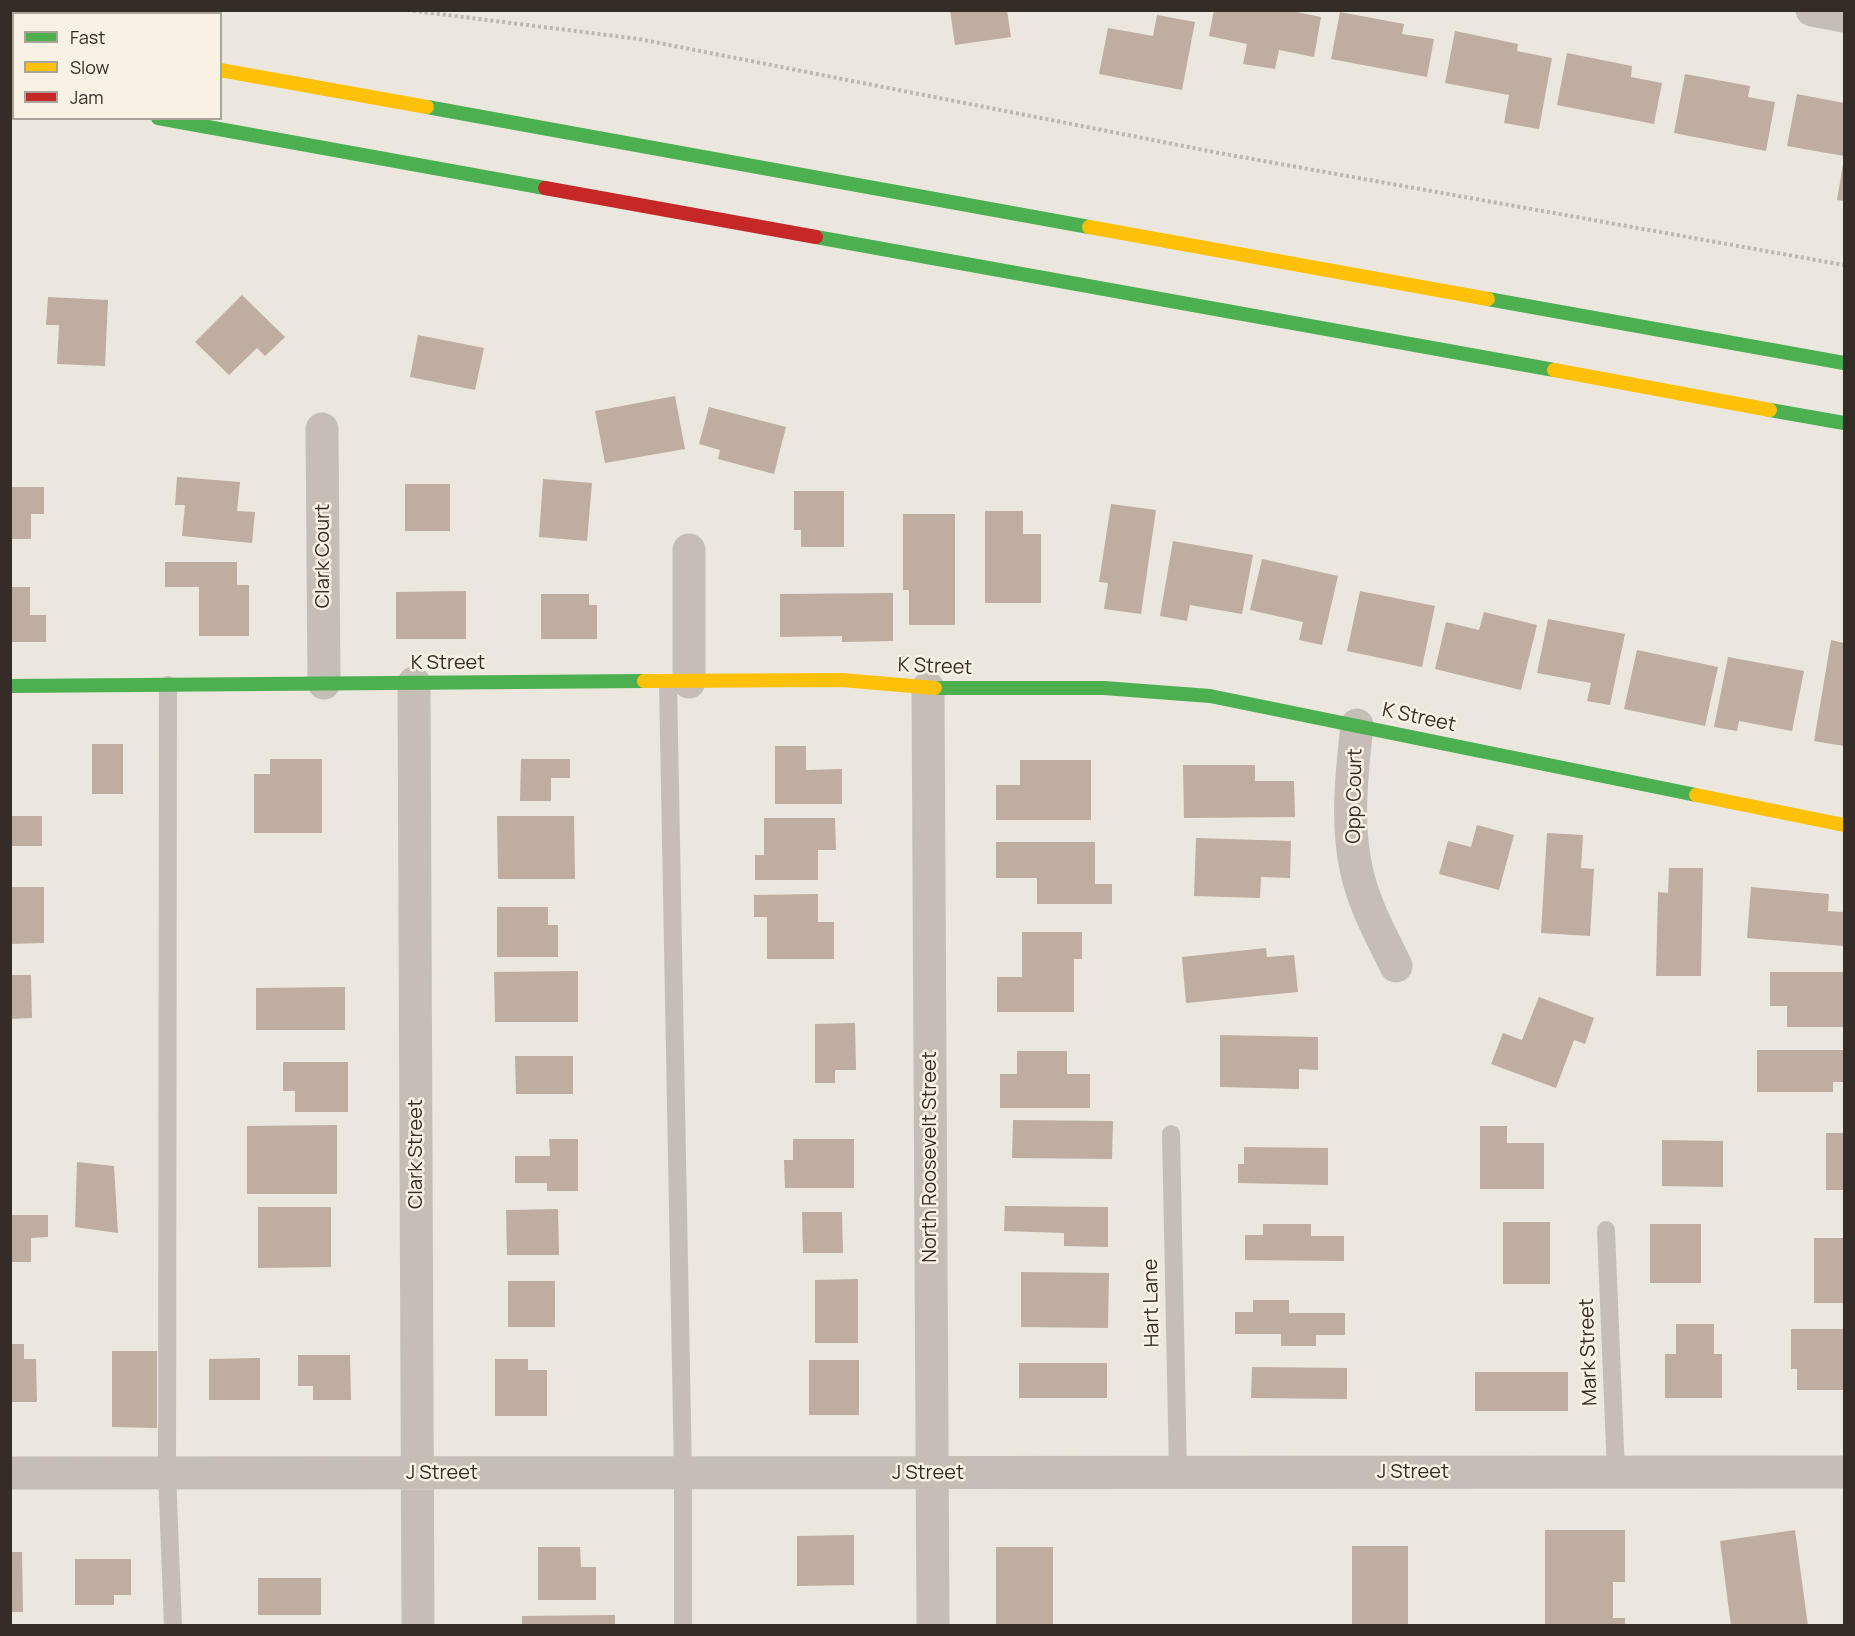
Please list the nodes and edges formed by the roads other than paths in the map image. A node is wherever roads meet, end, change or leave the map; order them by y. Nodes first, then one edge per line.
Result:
1 (1812, 10) edge
2 (1845, 16) edge
3 (222, 70) edge
4 (169, 120) edge
5 (1845, 363) edge
6 (1838, 422) edge
7 (322, 429) dead end
8 (689, 550) dead end
9 (678, 682) junction
10 (324, 683) junction
11 (414, 683) junction
12 (168, 685) junction
13 (10, 686) edge
14 (928, 688) junction
15 (1357, 725) junction
16 (1845, 825) edge
17 (1396, 966) dead end
18 (1171, 1134) dead end
19 (1606, 1230) dead end
20 (1178, 1472) junction
21 (1616, 1472) junction
22 (1845, 1472) edge
23 (10, 1473) edge
24 (167, 1473) junction
25 (418, 1473) junction
26 (683, 1473) junction
27 (932, 1473) junction
28 (173, 1626) edge
29 (418, 1626) edge
30 (683, 1626) edge
31 (933, 1626) edge

1 - 2 street
3 - 5 main road
4 - 6 main road
7 - 10 street, Clark Court
8 - 9 street
9 - 11 main road, K Street
9 - 14 main road, K Street
9 - 26 lane
10 - 11 main road, K Street
10 - 12 main road, K Street
11 - 25 street, Clark Street
12 - 13 main road, K Street
12 - 24 lane
14 - 15 main road, K Street
14 - 27 street, North Roosevelt Street
15 - 16 main road, K Street
15 - 17 street, Opp Court
18 - 20 lane, Hart Lane
19 - 21 lane, Mark Street
20 - 21 street, J Street
20 - 27 street, J Street
21 - 22 street, J Street
23 - 24 street, J Street
24 - 25 street, J Street
24 - 28 lane
25 - 26 street, J Street
25 - 29 street, Clark Street
26 - 27 street, J Street
26 - 30 lane
27 - 31 street, North Roosevelt Street

